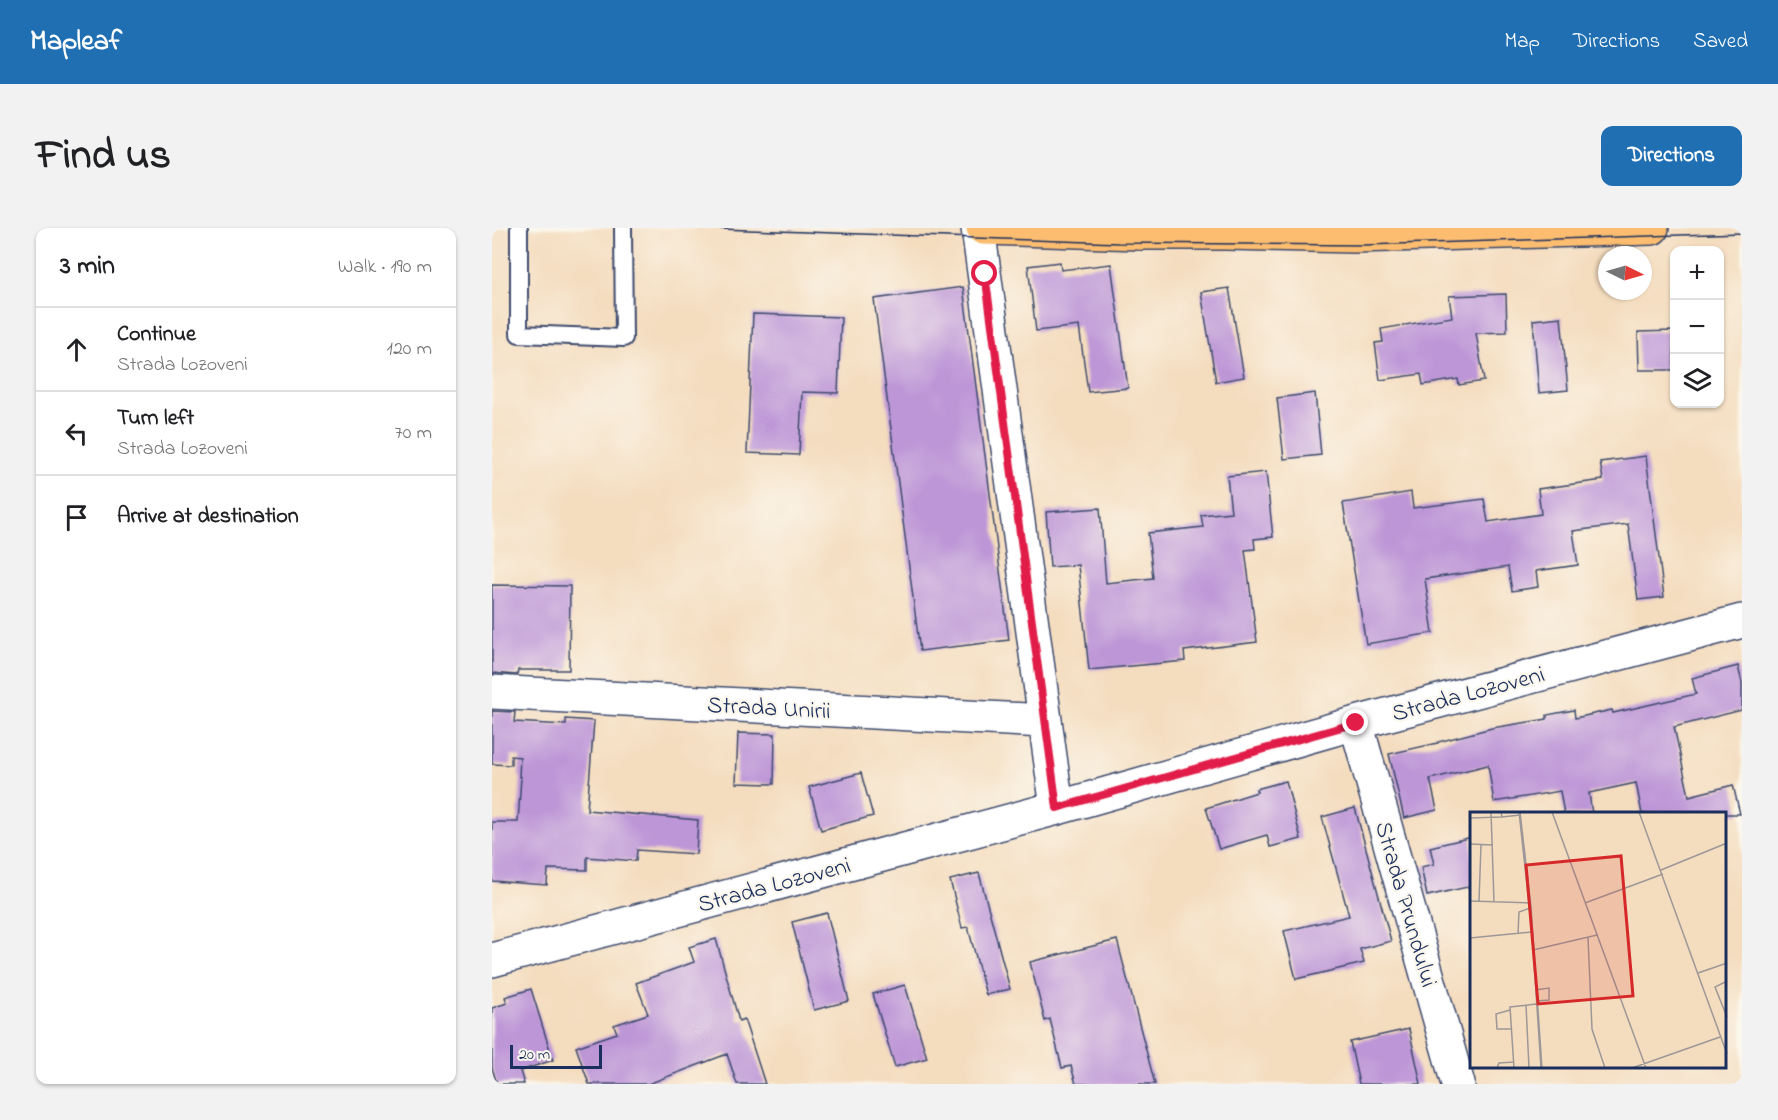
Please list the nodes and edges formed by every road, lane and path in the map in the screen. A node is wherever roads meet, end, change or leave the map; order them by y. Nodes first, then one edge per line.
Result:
1 (519, 228) edge
2 (623, 228) edge
3 (981, 228) edge
4 (1652, 228) edge
5 (1139, 230) edge
6 (1393, 231) edge
7 (1354, 232) edge
8 (1742, 621) edge
9 (492, 692) edge
10 (1045, 721) junction
11 (1356, 723) junction
12 (1057, 808) junction
13 (492, 960) edge
14 (1458, 1084) edge

1 - 2 lane
3 - 5 main road
3 - 10 street
4 - 6 main road
5 - 7 main road
6 - 7 main road
8 - 11 street, Strada Lozoveni
9 - 10 street, Strada Unirii
10 - 12 street
11 - 12 street, Strada Lozoveni
11 - 14 street, Strada Prundului
12 - 13 street, Strada Lozoveni

